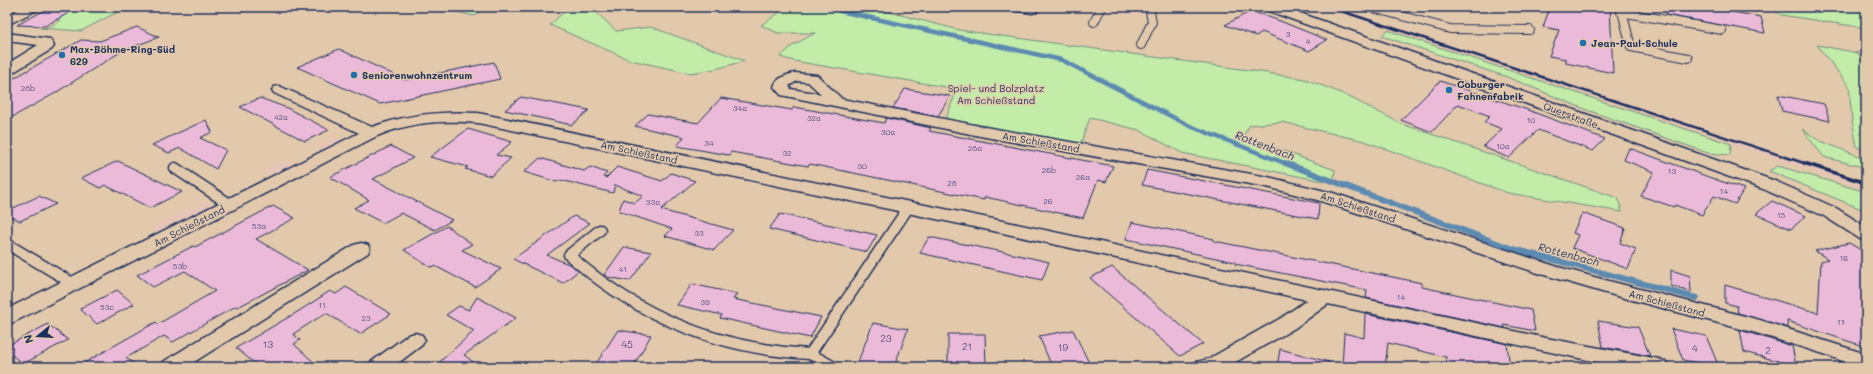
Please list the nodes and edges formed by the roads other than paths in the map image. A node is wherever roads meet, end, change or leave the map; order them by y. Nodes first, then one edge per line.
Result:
1 (32, 7) edge
2 (1017, 7) edge
3 (1102, 7) edge
4 (1149, 7) edge
5 (1271, 7) edge
6 (1369, 7) edge
7 (1032, 9) dead end
8 (1621, 9) edge
9 (7, 21) edge
10 (1094, 22) dead end
11 (1530, 30) dead end
12 (1722, 30) dead end
13 (7, 37) edge
14 (1141, 45) dead end
15 (1688, 58) dead end
16 (7, 70) edge
17 (279, 90) dead end
18 (837, 102) dead end
19 (371, 133) junction
20 (175, 168) dead end
21 (231, 205) junction
22 (908, 208) junction
23 (600, 230) dead end
24 (1866, 236) edge
25 (7, 245) edge
26 (361, 249) dead end
27 (74, 284) junction
28 (1326, 296) junction
29 (7, 317) edge
30 (415, 340) dead end
31 (810, 354) junction
32 (1219, 362) joint
33 (1866, 362) edge
34 (170, 367) edge
35 (378, 367) edge
36 (834, 367) edge
37 (1196, 367) edge
38 (1659, 367) edge

1 - 9 street
2 - 7 street
3 - 10 lane
4 - 14 lane
5 - 24 street, Querstraße
6 - 11 lane
8 - 12 lane
8 - 15 lane
13 - 16 street
17 - 19 street
18 - 33 street, Am Schießstand
19 - 21 street, Am Schießstand
19 - 22 street, Am Schießstand
20 - 21 lane
21 - 27 street, Am Schießstand
22 - 28 street, Am Schießstand
22 - 31 lane
23 - 31 lane
25 - 27 lane
26 - 34 street
27 - 29 street, Am Schießstand
28 - 32 street
28 - 38 street, Am Schießstand
30 - 35 street
31 - 36 lane
32 - 37 lane

